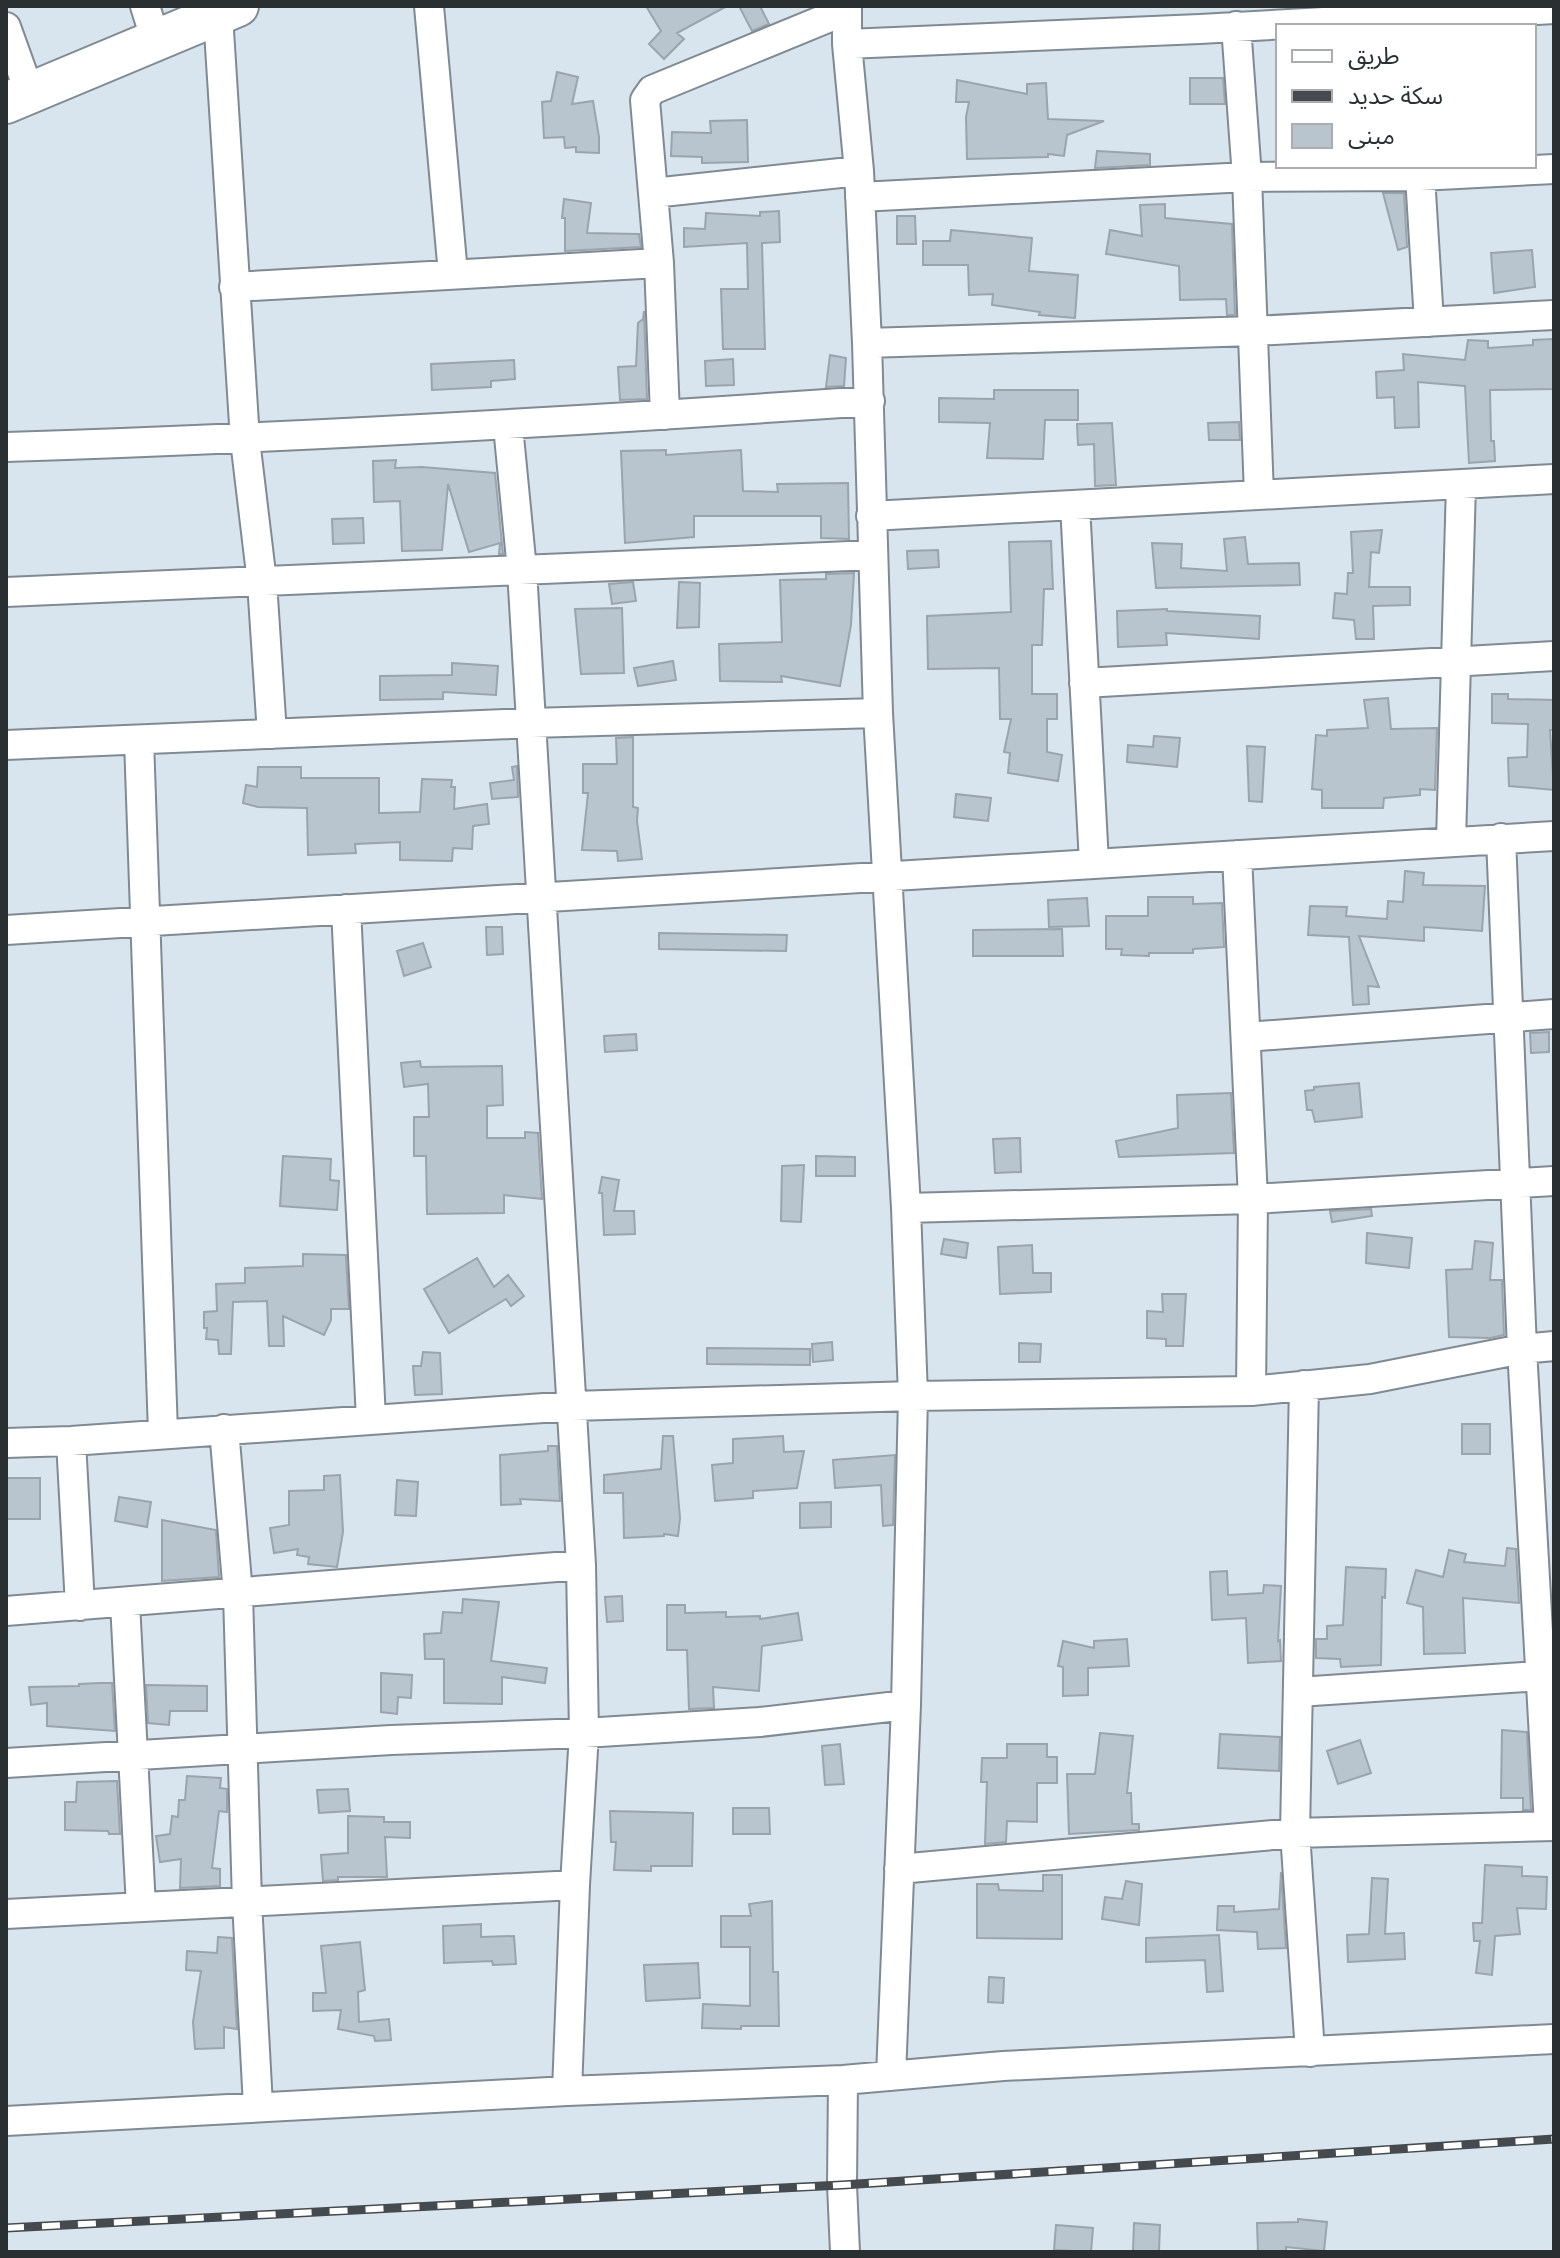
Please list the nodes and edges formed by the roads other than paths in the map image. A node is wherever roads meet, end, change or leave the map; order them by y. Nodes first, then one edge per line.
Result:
1 (429, 6) edge
2 (847, 8) edge
3 (1554, 9) edge
4 (1456, 10) edge
5 (228, 11) edge
6 (1199, 17) edge
7 (1515, 19) edge
8 (151, 23) edge
9 (1236, 26) junction
10 (6, 27) edge
11 (847, 44) junction
12 (18, 98) edge
13 (1521, 169) edge
14 (1554, 169) edge
15 (1420, 176) junction
16 (1247, 177) junction
17 (860, 184) junction
18 (653, 193) junction
19 (659, 263) junction
20 (453, 274) junction
21 (234, 287) junction
22 (1554, 315) edge
23 (1429, 322) junction
24 (1254, 331) junction
25 (867, 343) junction
26 (870, 401) junction
27 (665, 415) junction
28 (508, 426) junction
29 (245, 440) junction
30 (6, 447) edge
31 (1554, 479) edge
32 (1461, 484) junction
33 (1259, 495) junction
34 (1075, 505) junction
35 (871, 516) junction
36 (873, 555) junction
37 (522, 570) junction
38 (262, 582) junction
39 (6, 592) edge
40 (1554, 656) edge
41 (1456, 661) junction
42 (1084, 683) junction
43 (878, 713) junction
44 (531, 723) junction
45 (272, 734) junction
46 (139, 740) junction
47 (6, 745) edge
48 (1554, 836) edge
49 (1501, 838) junction
50 (1451, 841) junction
51 (1237, 855) junction
52 (1094, 863) junction
53 (885, 876) junction
54 (540, 897) junction
55 (346, 909) junction
56 (146, 921) junction
57 (6, 930) edge
58 (1554, 1014) edge
59 (1509, 1017) junction
60 (1246, 1037) junction
61 (1554, 1181) edge
62 (1517, 1184) junction
63 (1253, 1199) junction
64 (906, 1208) junction
65 (1554, 1346) edge
66 (1522, 1349) junction
67 (1304, 1385) junction
68 (1251, 1391) junction
69 (913, 1396) junction
70 (572, 1406) junction
71 (371, 1419) junction
72 (224, 1429) junction
73 (163, 1433) junction
74 (71, 1441) junction
75 (6, 1443) edge
76 (1543, 1526) edge
77 (581, 1565) junction
78 (238, 1594) junction
79 (125, 1603) junction
80 (80, 1606) junction
81 (6, 1611) edge
82 (1547, 1676) edge
83 (1298, 1692) junction
84 (906, 1705) junction
85 (584, 1733) junction
86 (243, 1750) junction
87 (132, 1757) junction
88 (6, 1763) edge
89 (1552, 1826) edge
90 (1295, 1833) junction
91 (899, 1869) junction
92 (575, 1885) junction
93 (247, 1902) junction
94 (141, 1907) junction
95 (6, 1914) edge
96 (1554, 2039) edge
97 (1310, 2052) junction
98 (891, 2076) junction
99 (843, 2080) junction
100 (567, 2091) junction
101 (258, 2106) junction
102 (6, 2121) edge
103 (845, 2252) edge

1 - 20 street
2 - 11 street
2 - 18 street
3 - 7 street
4 - 7 street
4 - 9 street
5 - 8 highway
5 - 21 street
6 - 9 street
6 - 11 street
8 - 12 highway
9 - 16 street
10 - 12 street
11 - 17 street
13 - 14 street
13 - 15 street
15 - 16 street
15 - 23 street
16 - 17 street
16 - 24 street
17 - 18 street
17 - 25 street
18 - 19 street
19 - 20 street
19 - 27 street
20 - 21 street
21 - 29 street
22 - 23 street
23 - 24 street
24 - 25 street
24 - 33 street
25 - 26 street
26 - 27 street
26 - 35 street
27 - 28 street
28 - 29 street
28 - 37 street
29 - 30 street
29 - 38 street
31 - 32 street
32 - 33 street
32 - 41 street
33 - 34 street
34 - 35 street
34 - 42 street
35 - 36 street
36 - 37 street
36 - 43 street
37 - 38 street
37 - 44 street
38 - 39 street
38 - 45 street
40 - 41 street
41 - 42 street
41 - 50 street
42 - 52 street
43 - 44 street
43 - 53 street
44 - 45 street
44 - 54 street
45 - 46 street
46 - 47 street
46 - 56 street
48 - 49 street
49 - 50 street
49 - 59 street
50 - 51 street
51 - 52 street
51 - 60 street
52 - 53 street
53 - 54 street
53 - 64 street
54 - 55 street
54 - 70 street
55 - 56 street
55 - 71 street
56 - 57 street
56 - 73 street
58 - 59 street
59 - 60 street
59 - 62 street
60 - 63 street
61 - 62 street
62 - 63 street
62 - 66 street
63 - 64 street
63 - 68 street
64 - 69 street
65 - 66 street
66 - 67 street
66 - 76 street
67 - 68 street
67 - 83 street
68 - 69 street
69 - 70 street
69 - 84 street
70 - 71 street
70 - 77 street
71 - 72 street
72 - 73 street
72 - 78 street
73 - 74 street
74 - 75 street
74 - 80 street
76 - 82 street
77 - 78 street
77 - 85 street
78 - 79 street
78 - 86 street
79 - 80 street
79 - 87 street
80 - 81 street
82 - 83 street
82 - 89 street
83 - 90 street
84 - 85 street
84 - 91 street
85 - 86 street
85 - 92 street
86 - 87 street
86 - 93 street
87 - 88 street
87 - 94 street
89 - 90 street
90 - 91 street
90 - 97 street
91 - 98 street
92 - 93 street
92 - 100 street
93 - 94 street
93 - 101 street
94 - 95 street
96 - 97 street
97 - 98 street
98 - 99 street
99 - 100 street
99 - 103 street
100 - 101 street
101 - 102 street

